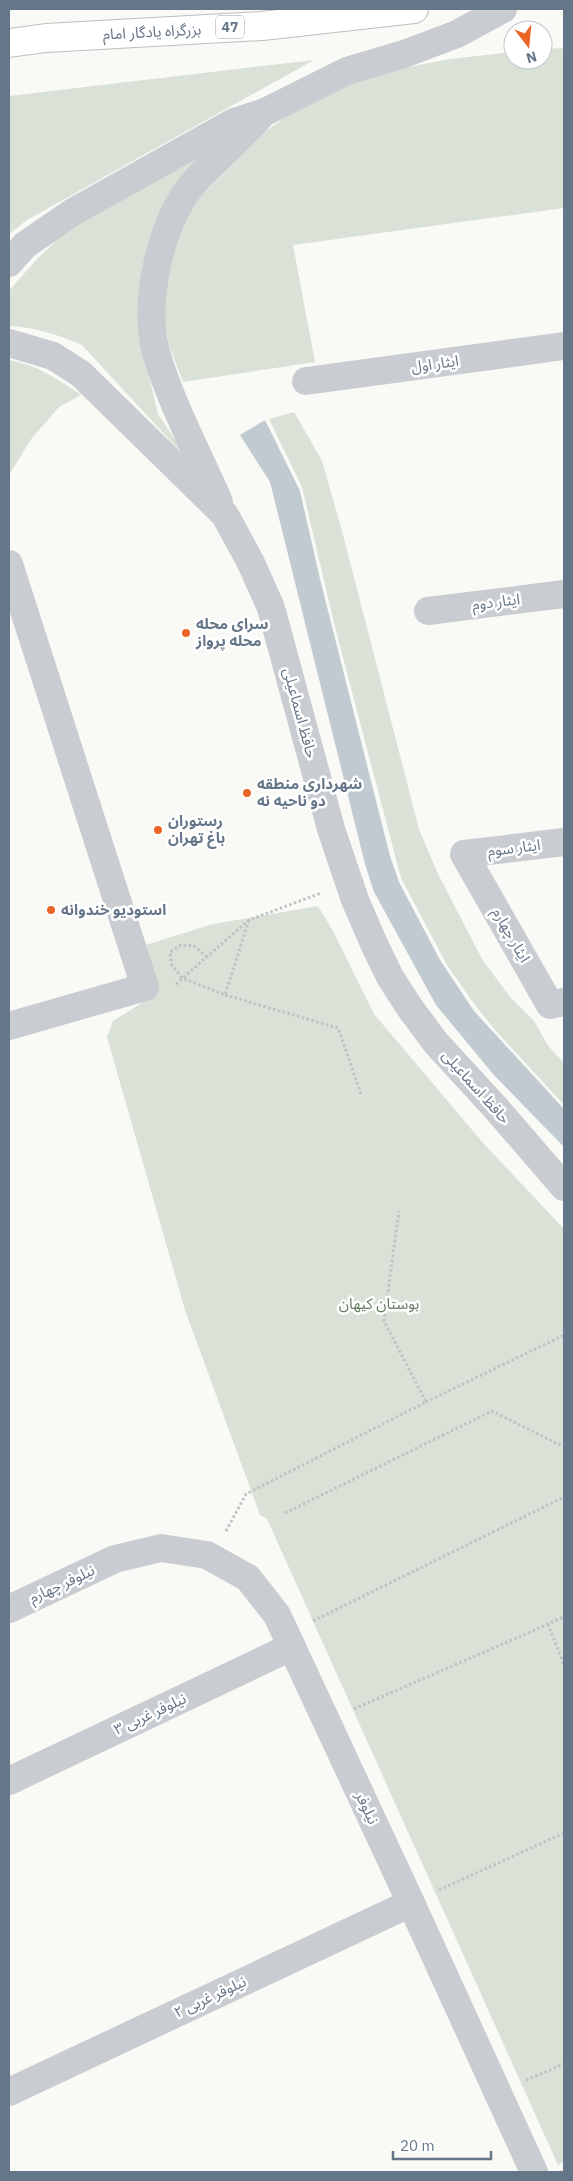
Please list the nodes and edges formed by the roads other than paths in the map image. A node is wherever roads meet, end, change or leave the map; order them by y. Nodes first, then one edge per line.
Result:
1 (414, 9) edge
2 (503, 9) edge
3 (9, 43) edge
4 (265, 112) junction
5 (9, 263) edge
6 (9, 343) edge
7 (564, 346) edge
8 (306, 381) dead end
9 (225, 515) junction
10 (9, 564) edge
11 (564, 594) edge
12 (428, 611) dead end
13 (564, 842) edge
14 (464, 854) joint
15 (564, 1002) edge
16 (9, 1026) edge
17 (564, 1187) edge
18 (115, 1559) joint
19 (9, 1609) edge
20 (288, 1641) junction
21 (9, 1781) edge
22 (411, 1902) junction
23 (9, 2092) edge
24 (534, 2172) edge

1 - 3 highway, بزرگراه یادگار امام / 47
2 - 4 street
4 - 5 street
4 - 9 street
6 - 9 street, حافظ اسماعیلی
7 - 8 street, ایثار اول
9 - 17 street, حافظ اسماعیلی
10 - 16 street
11 - 12 street, ایثار دوم
13 - 14 street, ایثار سوم
14 - 15 street, ایثار چهارم
18 - 19 street, نیلوفر چهارم
18 - 20 street, نیلوفر
20 - 21 street, نیلوفر غربی ۳
20 - 22 street, نیلوفر
22 - 23 street, نیلوفر غربی ۲
22 - 24 street, نیلوفر

